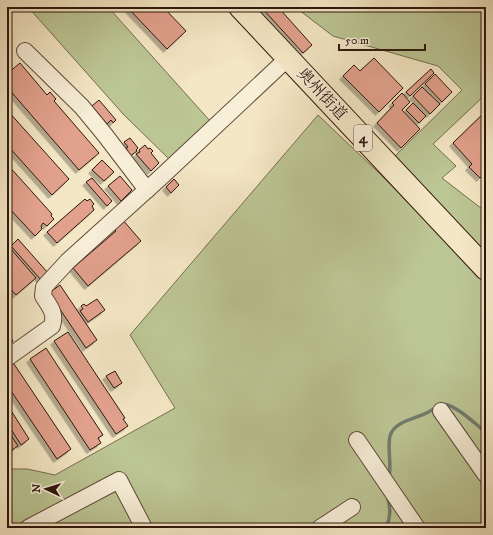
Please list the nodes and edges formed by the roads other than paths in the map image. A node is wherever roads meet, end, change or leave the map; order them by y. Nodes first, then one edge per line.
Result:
1 (240, 7) edge
2 (25, 51) dead end
3 (288, 58) junction
4 (147, 190) junction
5 (486, 269) edge
6 (7, 358) edge
7 (441, 411) dead end
8 (357, 440) dead end
9 (486, 475) edge
10 (352, 507) dead end
11 (28, 528) edge
12 (144, 528) edge
13 (320, 528) edge
14 (417, 528) edge

1 - 3 highway, 奥州街道 / 4
2 - 4 lane
3 - 4 lane
3 - 5 highway, 奥州街道 / 4
4 - 6 lane
7 - 9 lane
8 - 14 lane
10 - 13 lane
11 - 12 lane

